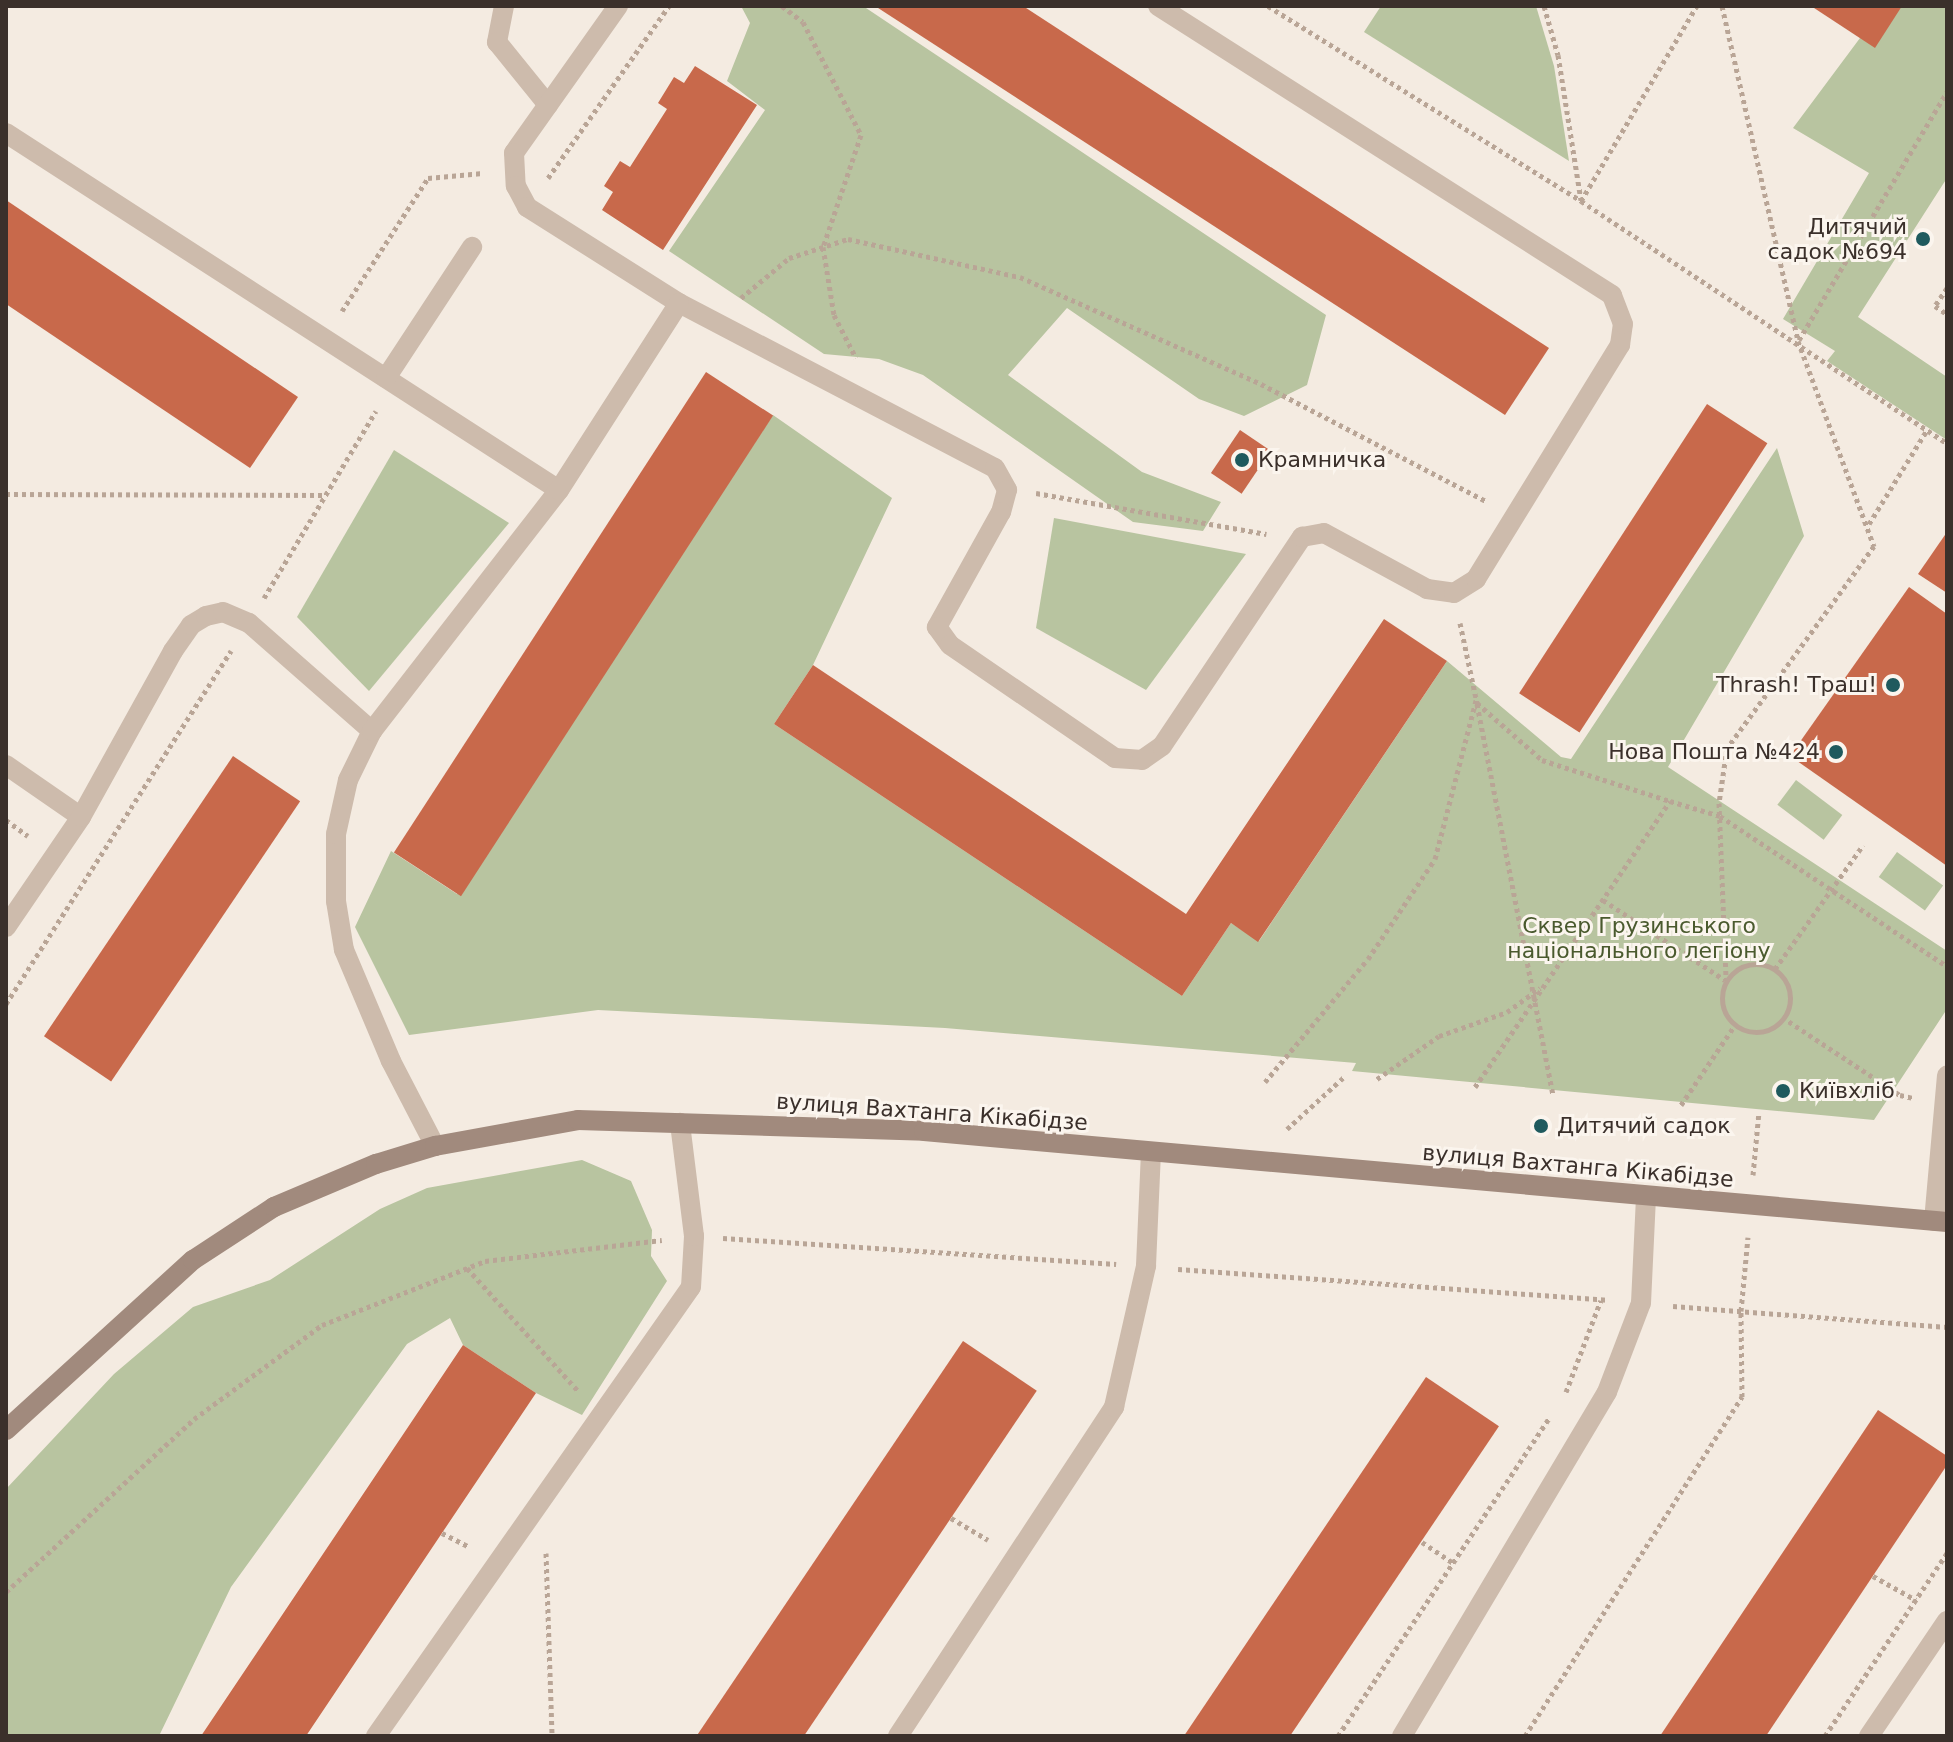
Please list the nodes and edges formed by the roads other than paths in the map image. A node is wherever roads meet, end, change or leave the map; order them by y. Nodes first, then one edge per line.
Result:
1 (504, 6) edge
2 (618, 6) edge
3 (1158, 6) edge
4 (548, 105) junction
5 (6, 133) edge
6 (472, 247) dead end
7 (679, 303) junction
8 (389, 381) junction
9 (559, 490) junction
10 (372, 731) junction
11 (6, 765) edge
12 (81, 817) junction
13 (6, 927) edge
14 (1947, 1076) edge
15 (680, 1123) junction
16 (435, 1146) junction
17 (1151, 1152) junction
18 (1646, 1196) junction
19 (1940, 1221) edge
20 (6, 1430) edge
21 (1947, 1621) edge
22 (376, 1736) edge
23 (898, 1736) edge
24 (1402, 1736) edge
25 (1869, 1736) edge

1 - 4 lane
2 - 4 lane
3 - 7 lane
4 - 7 lane
5 - 8 lane
6 - 8 lane
7 - 9 lane
8 - 9 lane
9 - 10 lane
10 - 12 lane
10 - 16 lane
11 - 12 lane
12 - 13 lane
14 - 19 lane
15 - 16 street, вулиця Вахтанга Кікабідзе
15 - 17 street, вулиця Вахтанга Кікабідзе
15 - 22 lane
16 - 20 street, вулиця Вахтанга Кікабідзе
17 - 18 street, вулиця Вахтанга Кікабідзе
17 - 23 lane
18 - 19 street, вулиця Вахтанга Кікабідзе
18 - 24 lane
21 - 25 lane

